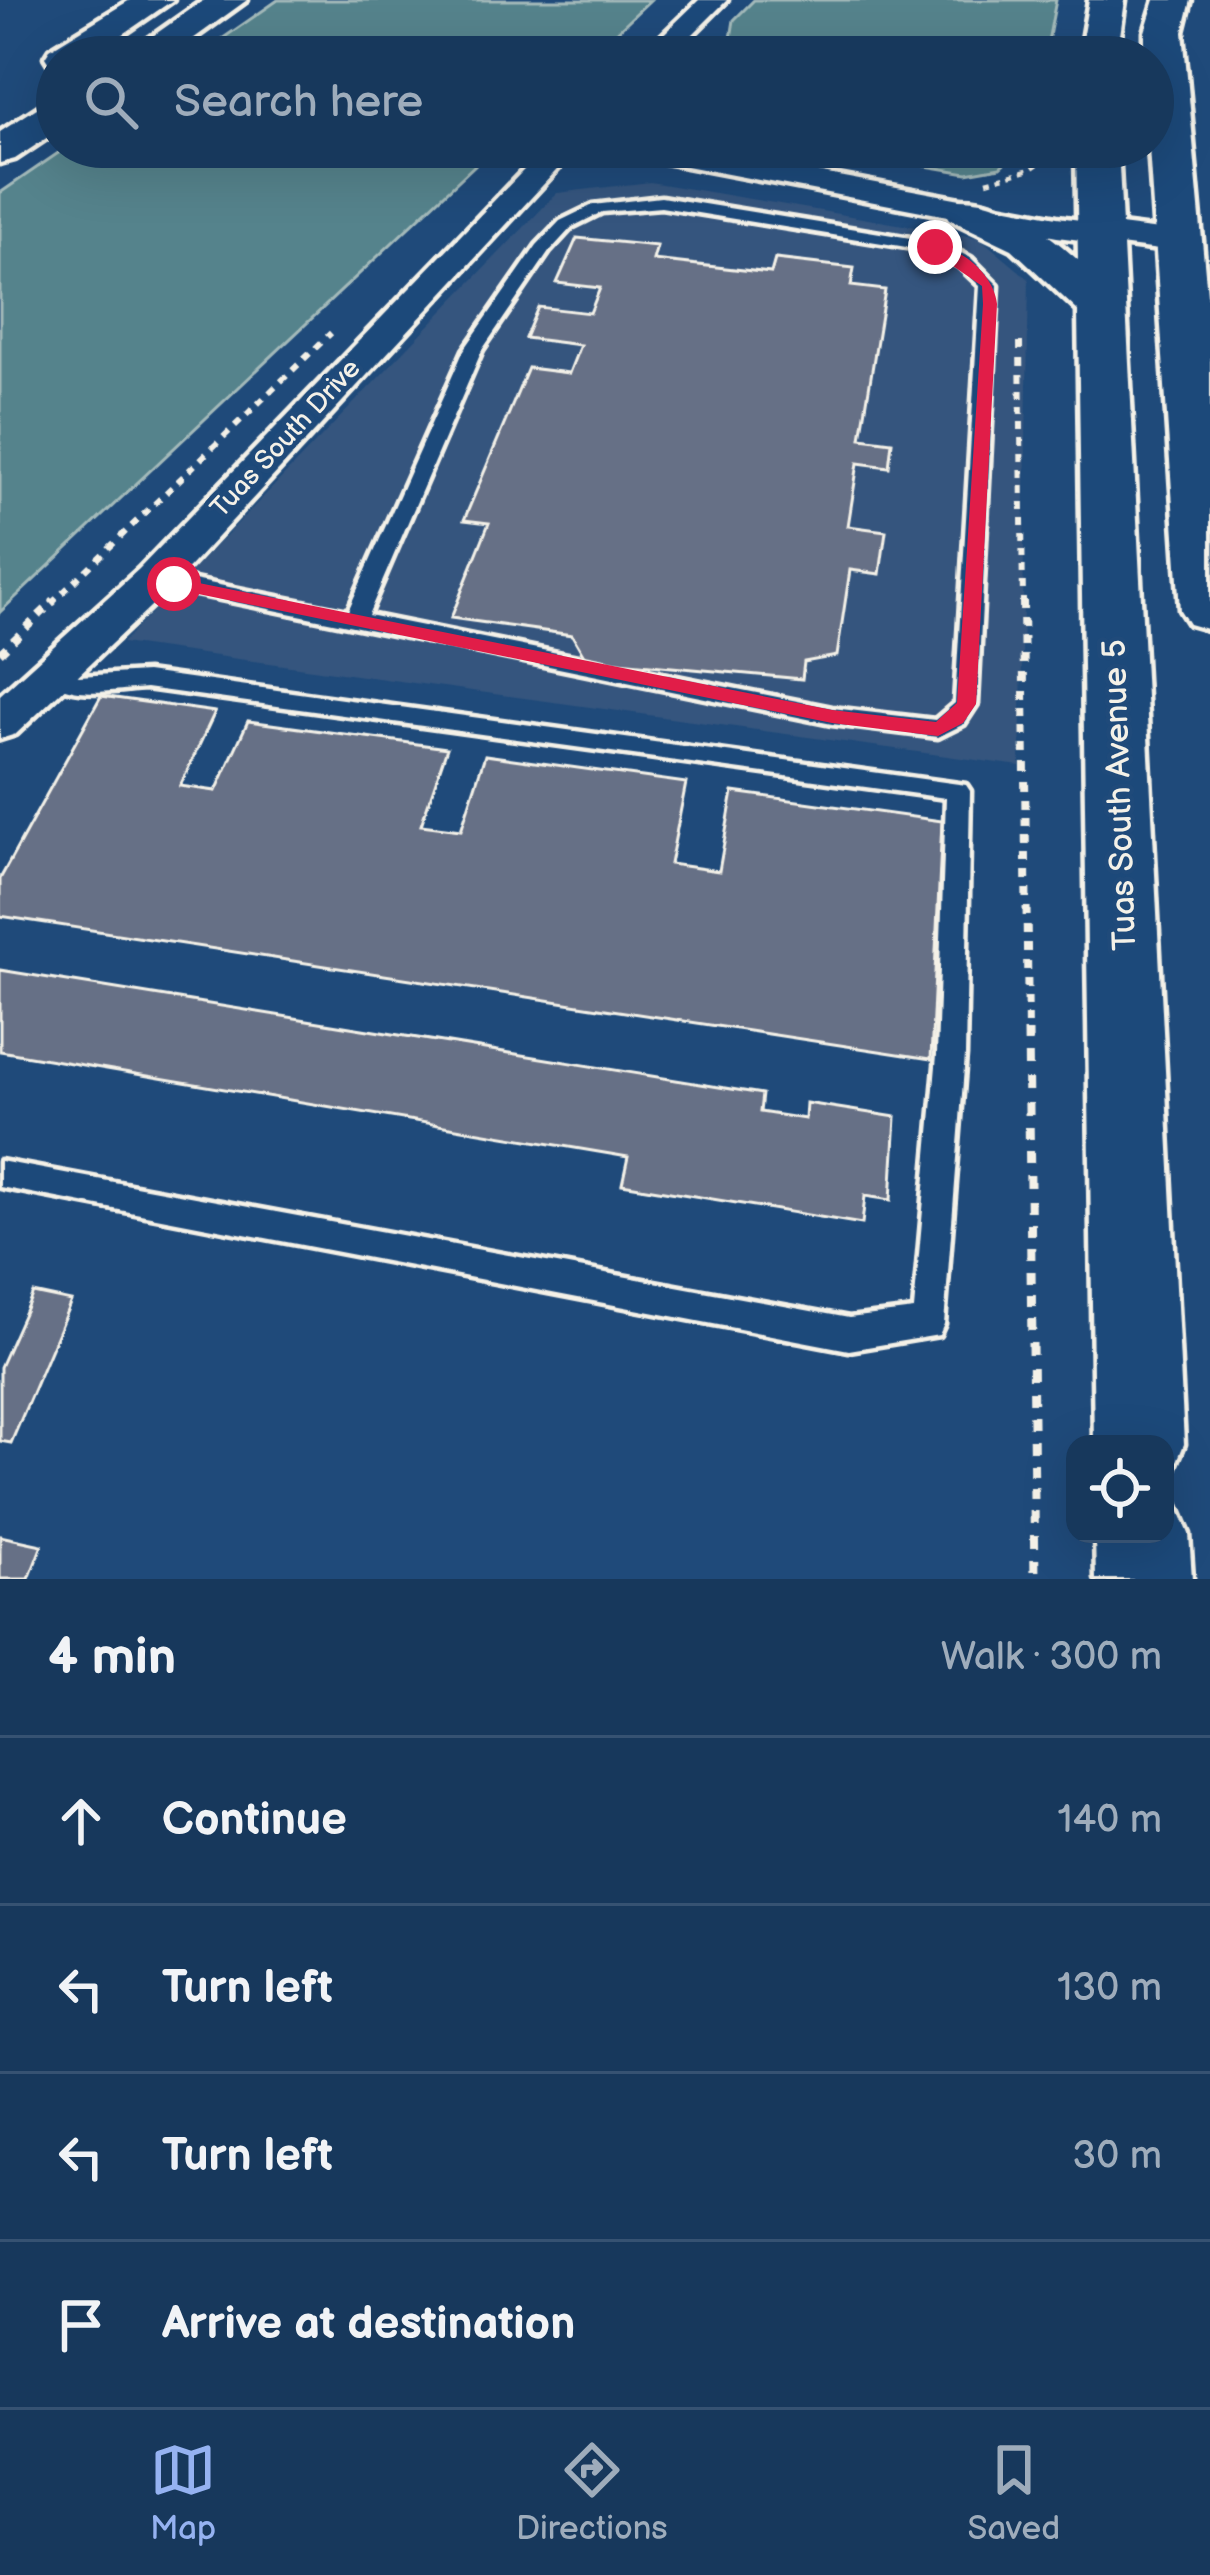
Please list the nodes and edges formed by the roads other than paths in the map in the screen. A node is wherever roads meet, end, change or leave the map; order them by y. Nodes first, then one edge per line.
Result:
1 (155, 0) edge
2 (229, 0) edge
3 (714, 0) edge
4 (1107, 0) edge
5 (1173, 0) edge
6 (98, 36) edge
7 (174, 36) edge
8 (676, 36) edge
9 (1101, 36) edge
10 (1164, 36) edge
11 (36, 127) edge
12 (0, 150) edge
13 (543, 168) edge
14 (749, 168) edge
15 (1091, 168) edge
16 (1098, 168) edge
17 (1171, 168) edge
18 (965, 209) junction
19 (1100, 233) junction
20 (1175, 242) junction
21 (1102, 307) junction
22 (154, 579) junction
23 (1210, 610) edge
24 (355, 620) junction
25 (52, 673) junction
26 (0, 722) edge
27 (0, 1174) edge
28 (1139, 1435) edge
29 (1142, 1543) edge
30 (1144, 1579) edge

1 - 6 main road
2 - 7 main road
3 - 8 street
4 - 9 main road
5 - 10 main road
11 - 12 main road
13 - 22 street, Tuas South Drive
14 - 18 street
15 - 18 main road
16 - 19 main road, Tuas South Avenue 5
17 - 20 main road
18 - 19 street
18 - 21 main road
19 - 20 street
19 - 21 main road, Tuas South Avenue 5
20 - 23 main road
21 - 28 main road, Tuas South Avenue 5
22 - 24 lane
22 - 25 street, Tuas South Drive
24 - 24 lane
25 - 26 street, Tuas South Drive
25 - 27 lane
29 - 30 main road

